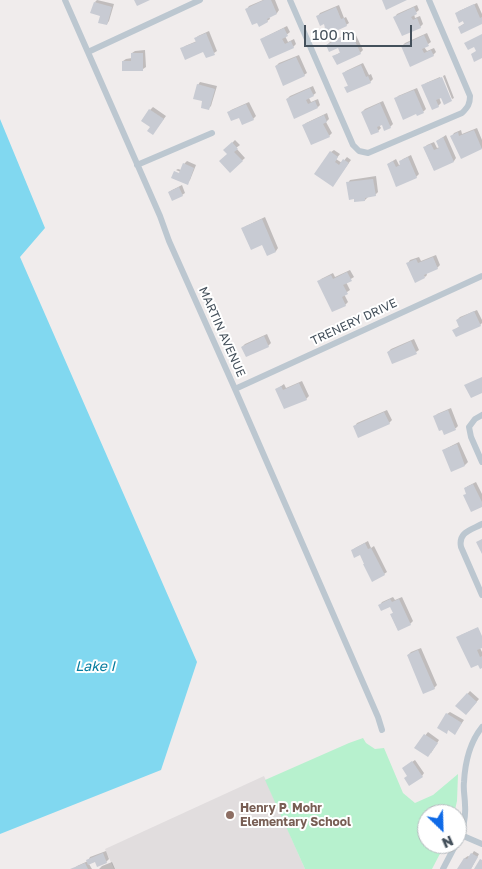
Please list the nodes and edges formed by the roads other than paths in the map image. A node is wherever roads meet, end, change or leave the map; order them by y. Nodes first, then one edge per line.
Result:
1 (65, 0) edge
2 (200, 0) edge
3 (290, 0) edge
4 (429, 0) edge
5 (88, 52) junction
6 (212, 133) dead end
7 (137, 165) junction
8 (482, 276) edge
9 (235, 389) junction
10 (482, 416) edge
11 (482, 462) edge
12 (482, 524) edge
13 (482, 595) edge
14 (482, 727) edge
15 (382, 730) dead end
16 (466, 804) edge
17 (467, 838) edge
18 (482, 844) edge
19 (451, 854) edge
20 (443, 869) edge

1 - 5 street, MARTIN AVENUE
2 - 5 street
3 - 4 street
5 - 7 street, MARTIN AVENUE
6 - 7 street
7 - 9 street, MARTIN AVENUE
8 - 9 street, TRENERY DRIVE
9 - 15 street, MARTIN AVENUE
10 - 11 street
12 - 13 street
14 - 16 street
17 - 18 street
19 - 20 street

